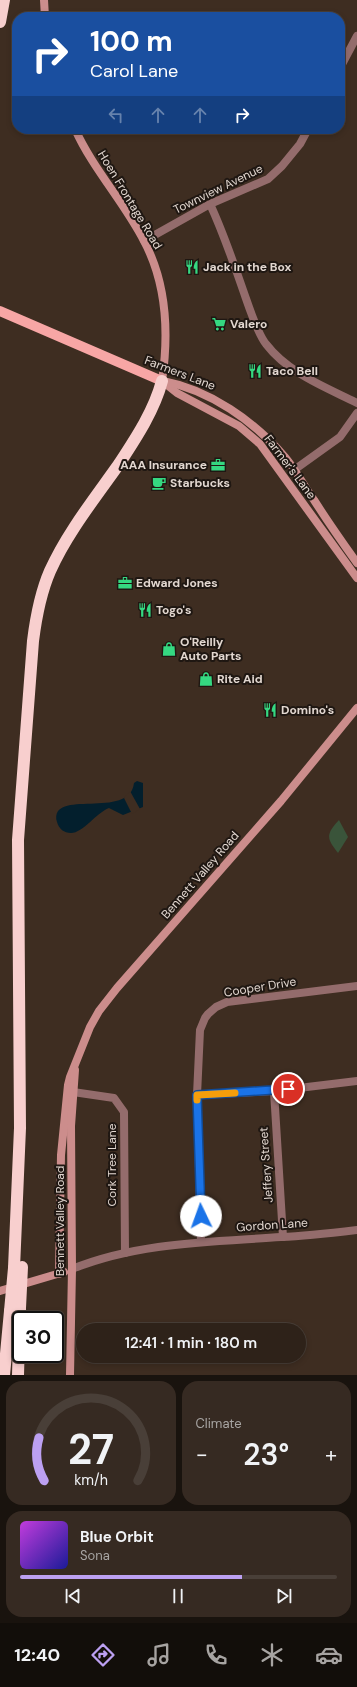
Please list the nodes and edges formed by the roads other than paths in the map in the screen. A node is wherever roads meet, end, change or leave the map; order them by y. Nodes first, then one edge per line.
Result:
1 (4, 0) edge
2 (44, 0) edge
3 (45, 12) edge
4 (0, 22) edge
5 (357, 36) edge
6 (345, 59) edge
7 (78, 134) edge
8 (305, 134) edge
9 (210, 204) junction
10 (144, 241) junction
11 (0, 311) edge
12 (162, 381) junction
13 (357, 403) edge
14 (357, 413) edge
15 (294, 470) junction
16 (357, 563) edge
17 (357, 578) edge
18 (357, 708) edge
19 (357, 986) edge
20 (75, 1067) junction
21 (357, 1081) edge
22 (274, 1091) junction
23 (74, 1092) junction
24 (197, 1095) junction
25 (357, 1230) edge
26 (283, 1237) junction
27 (201, 1242) junction
28 (125, 1253) junction
29 (72, 1269) junction
30 (59, 1274) junction
31 (0, 1291) edge
32 (15, 1309) junction
33 (4, 1375) edge
34 (18, 1375) edge
35 (70, 1375) edge

1 - 4 highway
2 - 3 street
5 - 6 street
7 - 10 street, Hoen Frontage Road
8 - 9 street, Townview Avenue
9 - 10 street, Townview Avenue
9 - 13 street
10 - 12 street, Hoen Frontage Road
11 - 12 main road, Farmers Lane
12 - 15 street, Farmers Lane
12 - 17 street, Farmer's Lane
12 - 32 highway, bridge
14 - 15 street
15 - 16 street, Farmers Lane
18 - 20 street, Bennett Valley Road
19 - 24 street, Cooper Drive
20 - 23 street, Bennett Valley Road
20 - 30 street, Bennett Valley Road
21 - 22 street
22 - 24 street
22 - 26 street, Jeffery Street
23 - 28 street, Cork Tree Lane
23 - 29 street, Bennett Valley Road
24 - 27 street, Cooper Drive
25 - 26 street, Gordon Lane
26 - 27 street, Gordon Lane
27 - 28 street, Gordon Lane
28 - 29 street, Gordon Lane
29 - 30 street
29 - 35 street, Bennett Valley Road
30 - 31 street
32 - 33 highway
32 - 34 highway

